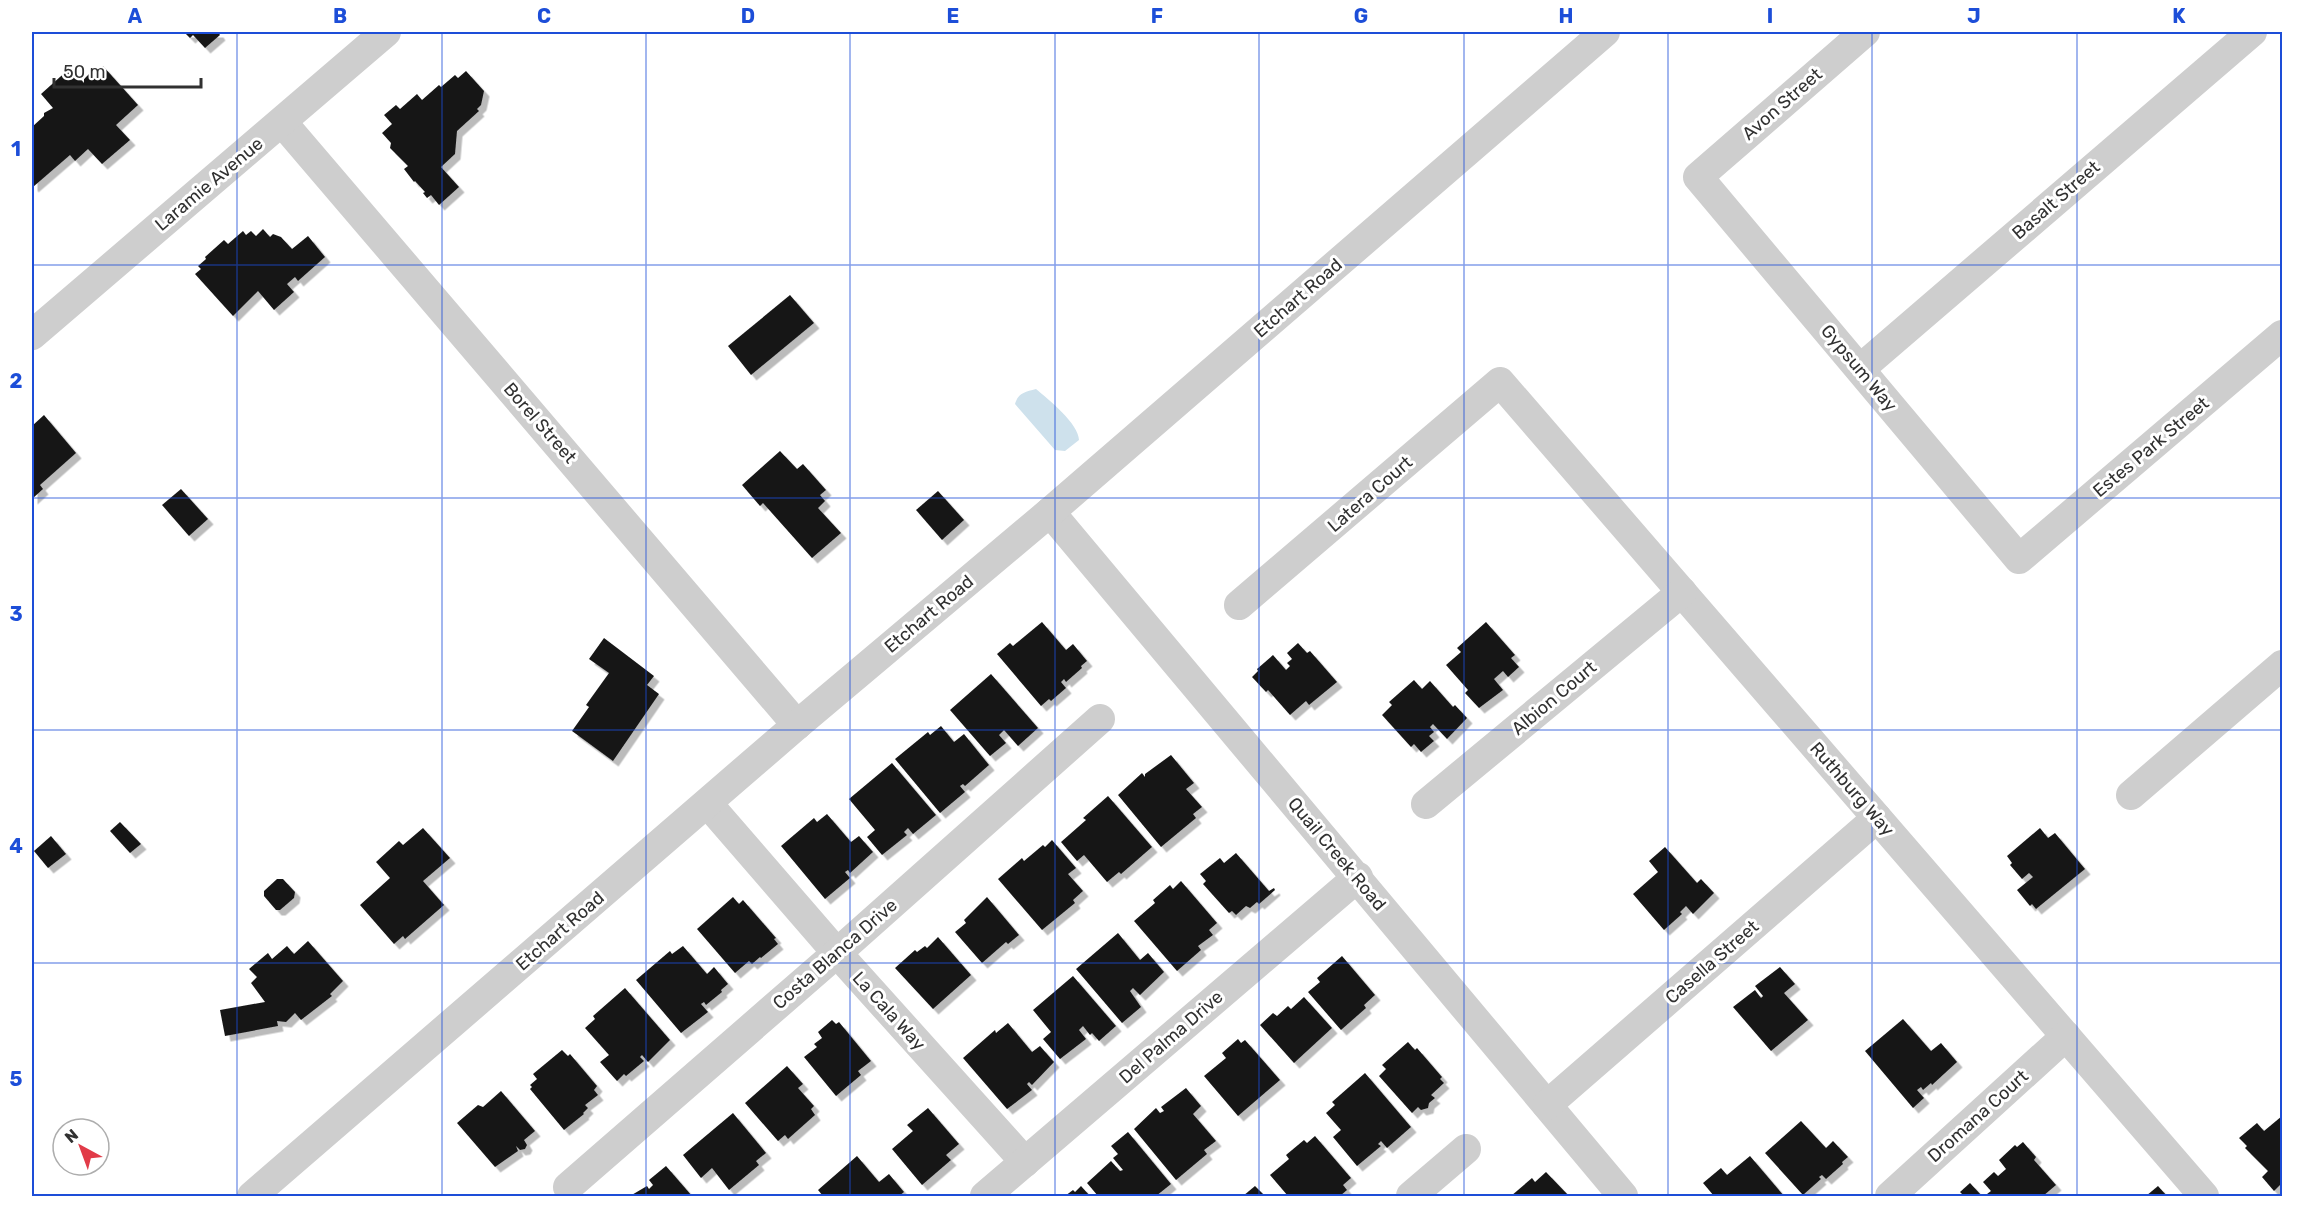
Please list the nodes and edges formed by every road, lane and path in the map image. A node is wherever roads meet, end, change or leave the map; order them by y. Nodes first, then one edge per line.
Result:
1 (386, 32) edge
2 (1605, 32) edge
3 (1865, 32) edge
4 (2252, 32) edge
5 (282, 122) junction
6 (1698, 177) joint
7 (32, 335) edge
8 (2283, 335) edge
9 (1860, 369) junction
10 (1500, 382) joint
11 (1050, 512) junction
12 (2019, 559) joint
13 (1682, 592) junction
14 (1239, 605) dead end
15 (2283, 665) edge
16 (1100, 719) dead end
17 (797, 725) junction
18 (2131, 795) dead end
19 (708, 804) junction
20 (1426, 804) dead end
21 (1877, 818) junction
22 (1358, 878) junction
23 (837, 953) junction
24 (2066, 1036) junction
25 (1546, 1105) junction
26 (1466, 1149) dead end
27 (1025, 1162) junction
28 (568, 1187) dead end
29 (252, 1197) edge
30 (985, 1197) edge
31 (1411, 1197) edge
32 (1623, 1197) edge
33 (1890, 1197) edge
34 (2204, 1197) edge

1 - 5 street, Laramie Avenue
2 - 11 street, Etchart Road
3 - 6 street, Avon Street
4 - 9 street, Basalt Street
5 - 7 street, Laramie Avenue
5 - 17 street, Borel Street
6 - 9 street, Gypsum Way
8 - 12 street, Estes Park Street
9 - 12 street, Gypsum Way
10 - 13 street, Ruthburg Way
10 - 14 street, Latera Court
11 - 17 street, Etchart Road
11 - 22 street, Quail Creek Road
13 - 20 street, Albion Court
13 - 21 street, Ruthburg Way
15 - 18 street
16 - 23 street, Costa Blanca Drive
17 - 19 street, Etchart Road
19 - 23 street, La Cala Way
19 - 29 street, Etchart Road
21 - 24 street, Ruthburg Way
21 - 25 street, Casella Street
22 - 25 street, Quail Creek Road
22 - 27 street, Del Palma Drive
23 - 27 street, La Cala Way
23 - 28 street, Costa Blanca Drive
24 - 33 street, Dromana Court
24 - 34 street, Ruthburg Way
25 - 32 street, Quail Creek Road
26 - 31 street
27 - 30 street, Del Palma Drive

